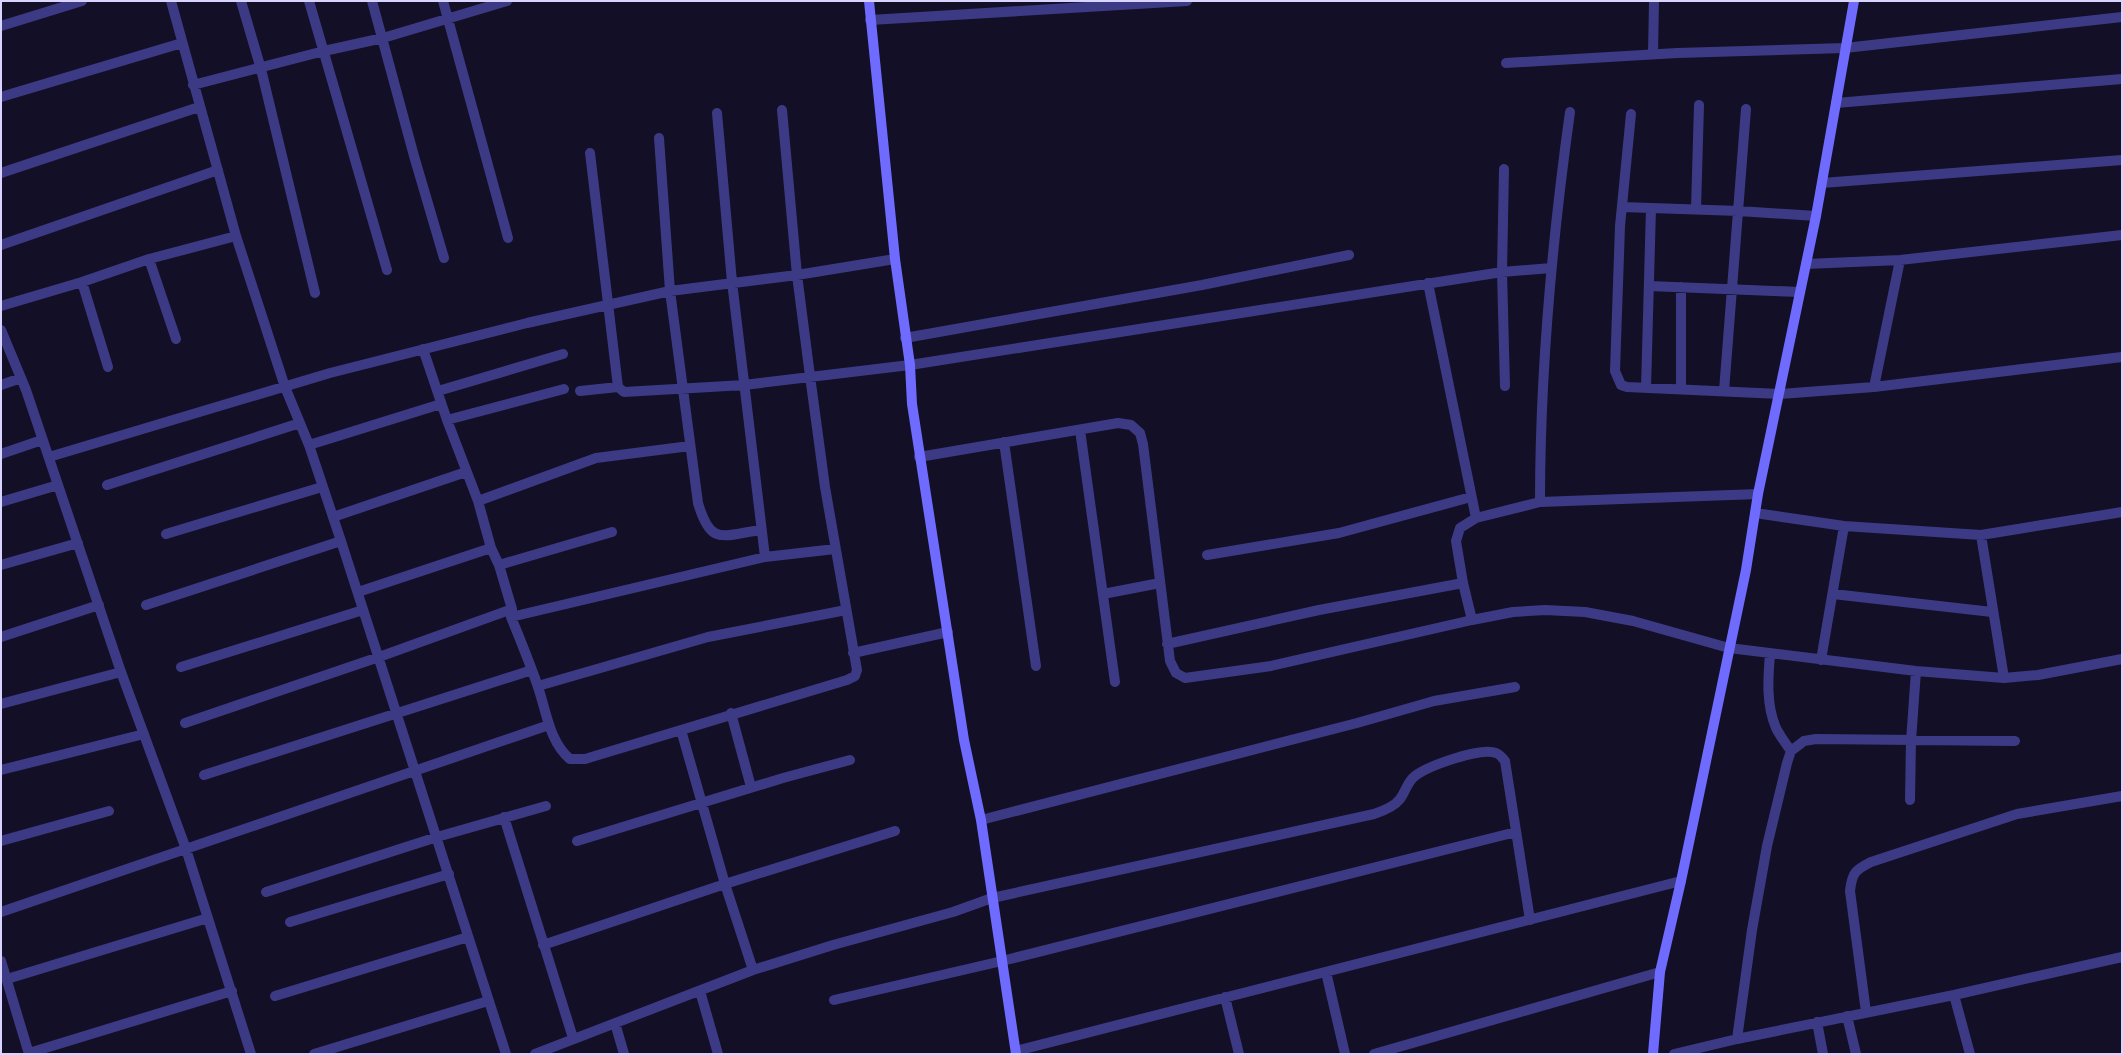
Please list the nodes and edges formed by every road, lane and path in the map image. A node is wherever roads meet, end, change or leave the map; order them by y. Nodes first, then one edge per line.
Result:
1 (82, 1) edge
2 (170, 1) edge
3 (241, 1) edge
4 (309, 1) edge
5 (372, 1) edge
6 (443, 1) edge
7 (507, 1) edge
8 (868, 1) edge
9 (1187, 1) edge
10 (1654, 1) edge
11 (1854, 1) edge
12 (2122, 17) edge
13 (448, 18) junction
14 (870, 20) junction
15 (1, 26) edge
16 (383, 38) junction
17 (182, 43) junction
18 (1845, 48) junction
19 (324, 51) junction
20 (1653, 54) junction
21 (1506, 63) dead end
22 (261, 69) junction
23 (2122, 79) edge
24 (193, 85) junction
25 (1, 97) edge
26 (1836, 103) junction
27 (1699, 105) dead end
28 (199, 107) junction
29 (1746, 109) dead end
30 (782, 110) dead end
31 (1570, 112) dead end
32 (717, 113) dead end
33 (1632, 114) dead end
34 (659, 138) dead end
35 (590, 153) dead end
36 (2122, 160) edge
37 (1504, 169) dead end
38 (218, 170) junction
39 (1, 173) edge
40 (1822, 182) junction
41 (1622, 207) junction
42 (1651, 208) junction
43 (1696, 209) junction
44 (1739, 211) junction
45 (1816, 216) junction
46 (2122, 235) edge
47 (236, 236) junction
48 (508, 238) dead end
49 (1, 245) edge
50 (1349, 255) dead end
51 (444, 258) dead end
52 (149, 259) junction
53 (895, 259) junction
54 (1900, 260) junction
55 (1806, 264) junction
56 (1551, 268) junction
57 (387, 270) dead end
58 (1502, 272) junction
59 (797, 275) junction
60 (82, 282) junction
61 (732, 282) junction
62 (1428, 283) junction
63 (1649, 286) junction
64 (1681, 287) junction
65 (1733, 289) junction
66 (670, 291) junction
67 (1800, 292) junction
68 (315, 293) dead end
69 (1, 306) edge
70 (607, 306) junction
71 (1, 330) edge
72 (905, 338) junction
73 (176, 339) dead end
74 (423, 349) junction
75 (563, 354) dead end
76 (2122, 357) edge
77 (910, 365) junction
78 (108, 367) dead end
79 (810, 376) junction
80 (21, 378) junction
81 (744, 385) junction
82 (1, 386) edge
83 (1505, 386) dead end
84 (285, 387) junction
85 (618, 387) junction
86 (1874, 387) junction
87 (1646, 388) junction
88 (564, 389) dead end
89 (1681, 389) junction
90 (684, 390) junction
91 (438, 391) junction
92 (580, 391) dead end
93 (1724, 391) junction
94 (1780, 394) junction
95 (441, 404) junction
96 (447, 420) junction
97 (300, 423) junction
98 (1080, 430) junction
99 (42, 440) junction
100 (1004, 442) junction
101 (308, 446) junction
102 (690, 446) junction
103 (1, 454) edge
104 (49, 457) junction
105 (919, 457) junction
106 (466, 472) junction
107 (58, 485) junction
108 (107, 485) dead end
109 (322, 487) junction
110 (1758, 494) junction
111 (1471, 497) junction
112 (478, 500) junction
113 (1, 502) edge
114 (1540, 502) junction
115 (2122, 512) edge
116 (1755, 513) junction
117 (333, 517) junction
118 (1476, 518) junction
119 (1844, 526) junction
120 (761, 530) junction
121 (612, 532) dead end
122 (166, 534) dead end
123 (1981, 535) junction
124 (341, 540) junction
125 (78, 543) junction
126 (491, 548) junction
127 (835, 550) junction
128 (1207, 555) dead end
129 (765, 557) junction
130 (1, 565) edge
131 (499, 565) junction
132 (1160, 583) junction
133 (1463, 583) junction
134 (358, 592) junction
135 (1103, 594) junction
136 (1833, 594) junction
137 (99, 605) junction
138 (146, 606) dead end
139 (364, 610) junction
140 (846, 610) junction
141 (1992, 612) junction
142 (511, 613) junction
143 (1472, 620) junction
144 (948, 632) junction
145 (1, 637) edge
146 (1167, 644) junction
147 (1729, 648) junction
148 (853, 653) junction
149 (1770, 654) junction
150 (379, 657) junction
151 (2122, 659) edge
152 (1821, 660) junction
153 (1036, 666) dead end
154 (181, 667) dead end
155 (532, 670) junction
156 (1916, 671) junction
157 (121, 672) junction
158 (2004, 678) junction
159 (1115, 682) dead end
160 (538, 686) junction
161 (1515, 687) dead end
162 (1, 704) edge
163 (397, 713) junction
164 (731, 714) junction
165 (185, 724) dead end
166 (550, 725) junction
167 (681, 730) junction
168 (144, 734) junction
169 (1911, 741) junction
170 (2015, 741) dead end
171 (1791, 751) junction
172 (850, 760) dead end
173 (1, 770) edge
174 (415, 771) junction
175 (204, 775) dead end
176 (751, 787) junction
177 (2122, 796) edge
178 (1910, 800) dead end
179 (701, 803) junction
180 (546, 806) dead end
181 (109, 811) dead end
182 (504, 817) junction
183 (981, 820) junction
184 (895, 831) dead end
185 (1516, 832) junction
186 (437, 837) junction
187 (1, 841) edge
188 (577, 841) dead end
189 (186, 849) junction
190 (449, 874) junction
191 (1681, 881) junction
192 (725, 884) junction
193 (266, 892) dead end
194 (992, 898) junction
195 (1, 912) edge
196 (208, 918) junction
197 (1530, 920) junction
198 (290, 922) dead end
199 (468, 937) junction
200 (543, 945) junction
201 (2122, 957) edge
202 (1, 961) edge
203 (1002, 961) junction
204 (753, 970) junction
205 (1326, 972) junction
206 (1660, 972) junction
207 (7, 979) junction
208 (232, 991) junction
209 (700, 991) junction
210 (1954, 995) junction
211 (275, 996) dead end
212 (1225, 997) junction
213 (834, 1000) dead end
214 (488, 1001) junction
215 (1866, 1012) junction
216 (1848, 1016) junction
217 (1817, 1022) junction
218 (615, 1023) junction
219 (573, 1038) junction
220 (1737, 1039) junction
221 (1016, 1053) edge
222 (29, 1054) edge
223 (251, 1054) edge
224 (314, 1054) edge
225 (506, 1054) edge
226 (535, 1054) edge
227 (624, 1054) edge
228 (718, 1054) edge
229 (1239, 1054) edge
230 (1345, 1054) edge
231 (1374, 1054) edge
232 (1653, 1054) edge
233 (1674, 1054) edge
234 (1823, 1054) edge
235 (1856, 1054) edge
236 (1970, 1054) edge

1 - 15 street
2 - 17 street
3 - 22 street
4 - 19 street
5 - 16 street
6 - 13 street
7 - 13 street
8 - 14 main road
9 - 14 street
10 - 20 street
11 - 18 main road
12 - 18 street
13 - 16 street
13 - 48 street
14 - 53 main road
16 - 19 street
16 - 51 street
17 - 24 street
17 - 25 street
18 - 20 street
18 - 26 main road
19 - 22 street
19 - 57 street
20 - 21 street
22 - 24 street
22 - 68 street
23 - 26 street
24 - 28 street
26 - 40 main road
27 - 43 street
28 - 38 street
28 - 39 street
29 - 44 street
30 - 59 street
31 - 56 street
32 - 61 street
33 - 41 street
34 - 66 street
35 - 70 street
36 - 40 street
37 - 58 street
38 - 47 street
38 - 49 street
40 - 45 main road
41 - 42 street
41 - 87 street
42 - 43 street
42 - 63 street
43 - 44 street
44 - 45 street
44 - 65 street
45 - 55 main road
46 - 54 street
47 - 52 street
47 - 84 street
50 - 72 street
52 - 60 street
52 - 73 street
53 - 59 street
53 - 72 main road
54 - 55 street
54 - 86 street
55 - 67 main road
56 - 58 street
56 - 114 street
58 - 62 street
58 - 83 street
59 - 61 street
59 - 79 street
60 - 69 street
60 - 78 street
61 - 66 street
61 - 81 street
62 - 77 street
62 - 111 street
63 - 64 street
63 - 87 street
64 - 65 street
64 - 89 street
65 - 67 street
65 - 93 street
66 - 70 street
66 - 90 street
67 - 94 main road
70 - 74 street
70 - 85 street
71 - 80 street
72 - 77 main road
74 - 84 street
74 - 91 street
75 - 91 street
76 - 86 street
77 - 79 street
77 - 105 main road
79 - 81 street
79 - 127 street
80 - 82 street
80 - 99 street
81 - 90 street
81 - 120 street
84 - 97 street
84 - 104 street
85 - 90 street
85 - 92 street
86 - 94 street
87 - 89 street
88 - 96 street
89 - 93 street
90 - 102 street
91 - 95 street
93 - 94 street
94 - 110 main road
95 - 96 street
95 - 101 street
96 - 106 street
97 - 101 street
97 - 108 street
98 - 100 street
98 - 132 street
98 - 135 street
99 - 103 street
99 - 104 street
100 - 105 street
100 - 153 street
101 - 109 street
102 - 112 street
102 - 120 street
104 - 107 street
105 - 144 main road
106 - 112 street
106 - 117 street
107 - 113 street
107 - 125 street
109 - 117 street
109 - 122 street
110 - 114 street
110 - 116 main road
111 - 118 street
111 - 128 street
112 - 126 street
114 - 118 street
115 - 123 street
116 - 119 street
116 - 147 main road
117 - 124 street
118 - 133 street
119 - 123 street
119 - 136 street
120 - 129 street
121 - 131 street
123 - 141 street
124 - 134 street
124 - 138 street
125 - 130 street
125 - 137 street
126 - 131 street
126 - 134 street
127 - 129 street
127 - 140 street
129 - 142 street
131 - 142 street
132 - 135 street
132 - 146 street
133 - 143 street
133 - 146 street
134 - 139 street
135 - 159 street
136 - 141 street
136 - 152 street
137 - 145 street
137 - 157 street
139 - 150 street
139 - 154 street
140 - 148 street
140 - 160 street
141 - 158 street
142 - 150 street
142 - 155 street
143 - 146 street
143 - 147 street
144 - 148 street
144 - 183 main road
147 - 149 street
147 - 191 main road
148 - 164 street
149 - 152 street
149 - 171 street
150 - 163 street
150 - 165 street
151 - 158 street
152 - 156 street
155 - 160 street
155 - 163 street
156 - 158 street
156 - 169 street
157 - 162 street
157 - 168 street
160 - 166 street
161 - 183 street
163 - 174 street
163 - 175 street
164 - 167 street
164 - 176 street
166 - 167 street
166 - 174 street
167 - 179 street
168 - 173 street
168 - 189 street
169 - 170 street
169 - 171 street
169 - 178 street
171 - 220 street
172 - 176 street
174 - 186 street
174 - 189 street
176 - 179 street
177 - 215 street
179 - 188 street
179 - 192 street
180 - 182 street
181 - 187 street
182 - 186 street
182 - 200 street
183 - 194 main road
184 - 192 street
185 - 194 street
185 - 197 street
185 - 203 street
186 - 190 street
186 - 193 street
189 - 195 street
189 - 196 street
190 - 198 street
190 - 199 street
191 - 197 street
191 - 206 main road
192 - 200 street
192 - 204 street
194 - 203 main road
194 - 204 street
196 - 207 street
196 - 208 street
197 - 205 street
199 - 211 street
199 - 214 street
200 - 219 street
201 - 210 street
202 - 207 street
203 - 213 street
203 - 221 main road
204 - 209 street
205 - 212 street
205 - 230 street
206 - 231 street
206 - 232 main road
207 - 222 street
208 - 222 street
208 - 223 street
209 - 218 street
209 - 228 street
210 - 215 street
210 - 236 street
212 - 221 street
212 - 229 street
214 - 224 street
214 - 225 street
215 - 216 street
216 - 217 street
216 - 235 street
217 - 220 street
217 - 234 street
218 - 219 street
218 - 227 street
219 - 226 street
220 - 233 street

